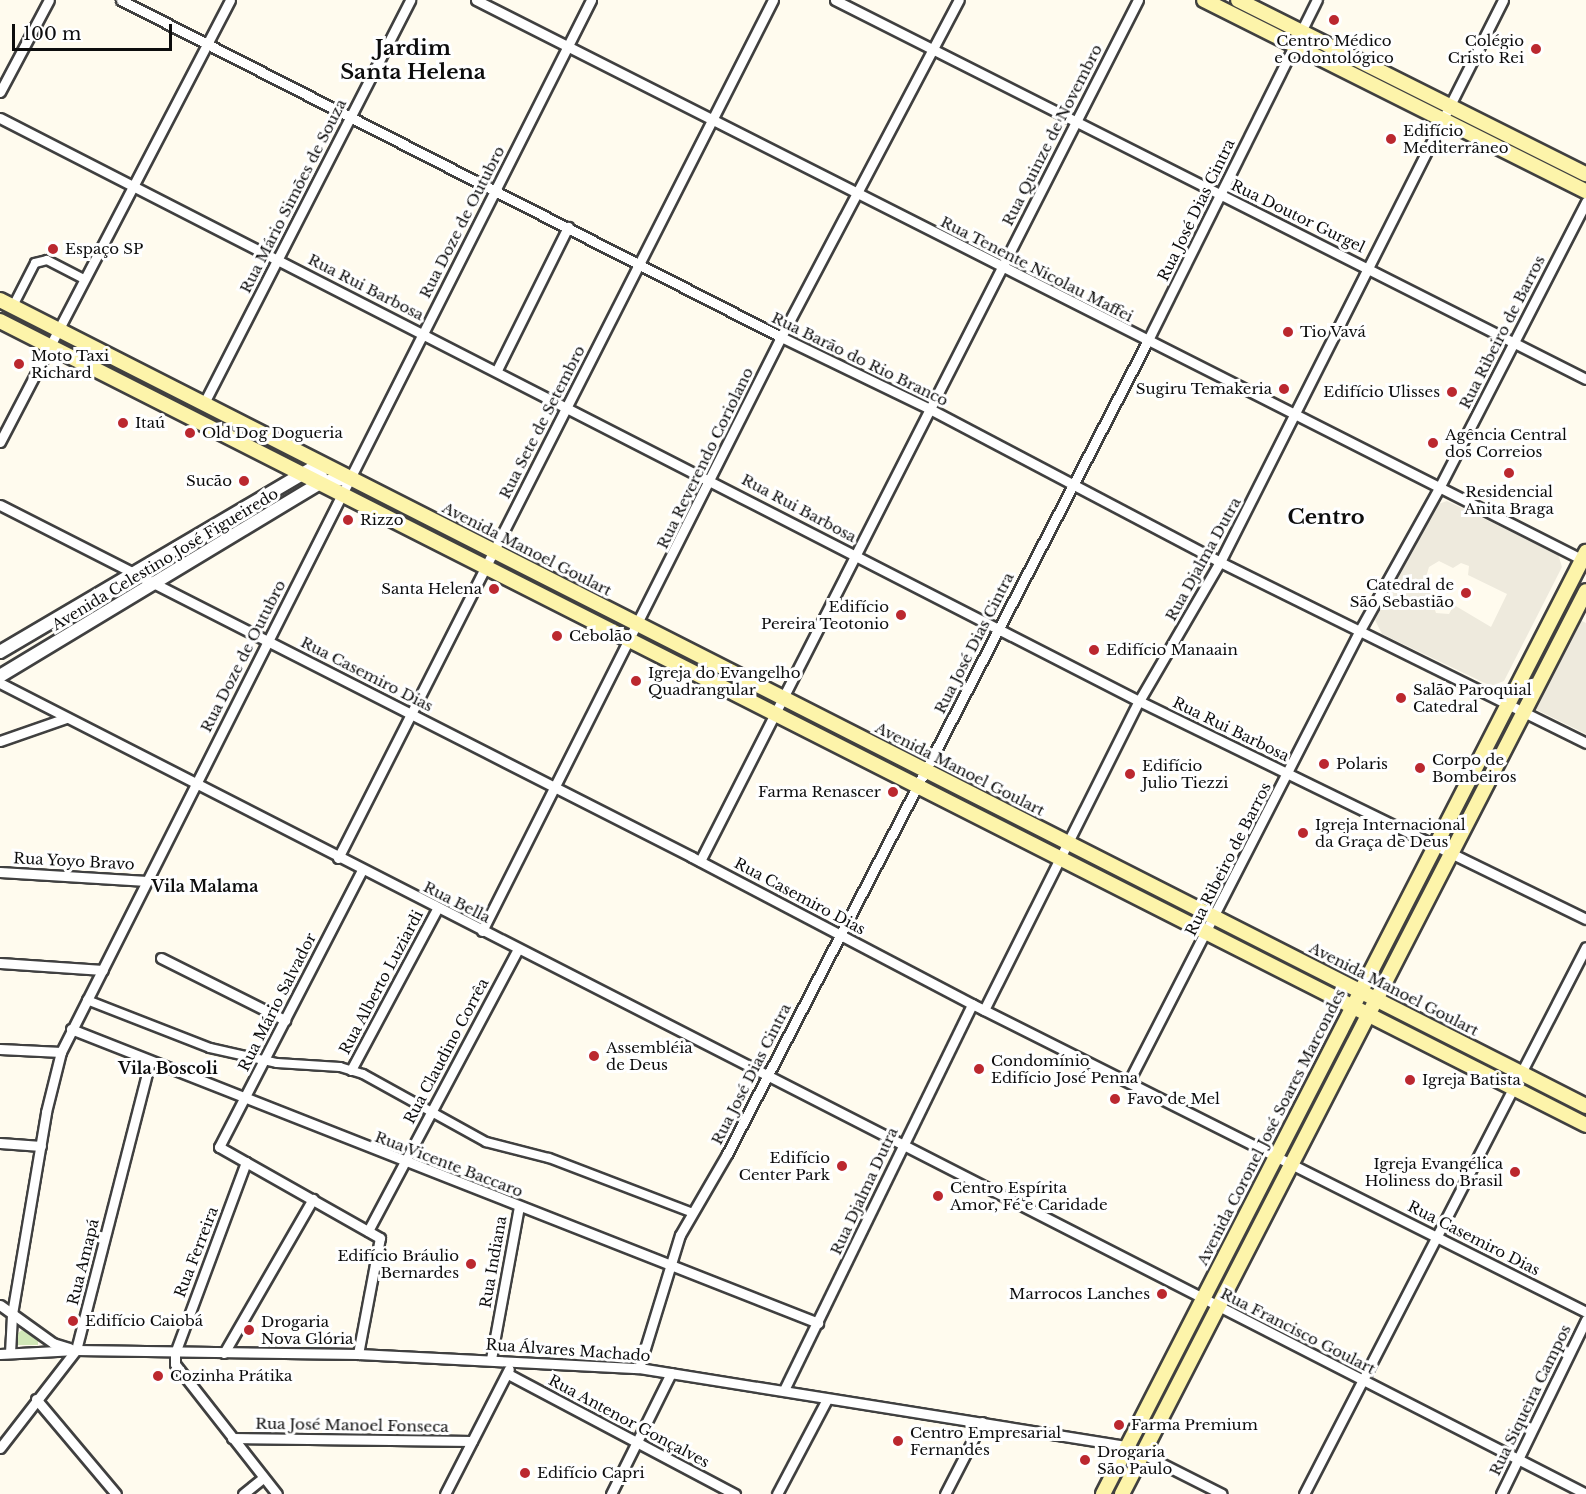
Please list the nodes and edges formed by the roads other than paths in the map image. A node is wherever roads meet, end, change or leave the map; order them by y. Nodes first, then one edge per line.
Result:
1 (49, 0) edge
2 (122, 0) edge
3 (230, 0) edge
4 (410, 0) edge
5 (476, 0) edge
6 (591, 0) edge
7 (773, 0) edge
8 (835, 0) edge
9 (959, 0) edge
10 (1138, 0) edge
11 (1204, 0) edge
12 (1238, 0) edge
13 (1317, 0) edge
14 (1503, 0) edge
15 (1298, 38) junction
16 (208, 44) junction
17 (568, 47) junction
18 (933, 51) junction
19 (0, 92) edge
20 (1452, 106) junction
21 (351, 116) junction
22 (0, 118) edge
23 (713, 119) junction
24 (1445, 120) junction
25 (1076, 123) junction
26 (1586, 174) edge
27 (133, 185) junction
28 (495, 190) junction
29 (1586, 191) edge
30 (856, 194) junction
31 (1220, 194) junction
32 (1586, 202) edge
33 (568, 227) junction
34 (278, 259) junction
35 (640, 264) junction
36 (1000, 267) junction
37 (1369, 268) junction
38 (84, 279) junction
39 (6, 303) edge
40 (0, 321) edge
41 (58, 330) junction
42 (423, 333) junction
43 (781, 337) junction
44 (1147, 342) junction
45 (1513, 344) junction
46 (50, 346) junction
47 (497, 370) junction
48 (1586, 379) edge
49 (203, 405) junction
50 (567, 406) junction
51 (930, 409) junction
52 (1295, 416) junction
53 (0, 442) edge
54 (319, 464) junction
55 (304, 473) junction
56 (349, 478) junction
57 (711, 479) junction
58 (322, 482) junction
59 (1073, 485) junction
60 (1439, 488) junction
61 (342, 492) junction
62 (0, 506) edge
63 (494, 551) junction
64 (856, 555) junction
65 (1585, 558) edge
66 (1220, 562) junction
67 (486, 566) junction
68 (136, 572) junction
69 (155, 582) junction
70 (1586, 591) edge
71 (638, 624) junction
72 (999, 628) junction
73 (1360, 630) junction
74 (631, 638) junction
75 (268, 640) junction
76 (0, 652) edge
77 (0, 676) edge
78 (0, 683) edge
79 (784, 697) junction
80 (1139, 701) junction
81 (1506, 705) junction
82 (1522, 712) junction
83 (412, 714) junction
84 (775, 715) junction
85 (66, 718) junction
86 (0, 741) edge
87 (1586, 743) edge
88 (926, 770) junction
89 (1287, 772) junction
90 (195, 784) junction
91 (918, 785) junction
92 (554, 787) junction
93 (1436, 843) junction
94 (1070, 844) junction
95 (1451, 850) junction
96 (338, 858) junction
97 (1062, 859) junction
98 (700, 861) junction
99 (362, 870) junction
100 (0, 872) edge
101 (147, 881) junction
102 (437, 909) junction
103 (1216, 917) junction
104 (1586, 920) edge
105 (482, 931) junction
106 (841, 934) junction
107 (1207, 934) junction
108 (1586, 947) edge
109 (518, 949) junction
110 (161, 958) dead end
111 (0, 963) edge
112 (103, 970) junction
113 (1359, 990) junction
114 (1376, 998) junction
115 (87, 1000) junction
116 (972, 1004) junction
117 (1351, 1007) junction
118 (984, 1010) junction
119 (1367, 1015) junction
120 (285, 1020) junction
121 (71, 1029) junction
122 (0, 1049) edge
123 (61, 1052) junction
124 (150, 1060) junction
125 (264, 1060) junction
126 (351, 1070) junction
127 (1523, 1073) junction
128 (767, 1077) junction
129 (1129, 1082) junction
130 (1516, 1089) junction
131 (244, 1098) junction
132 (1586, 1106) edge
133 (432, 1109) junction
134 (1586, 1125) edge
135 (0, 1143) edge
136 (901, 1145) junction
137 (41, 1146) junction
138 (1276, 1154) junction
139 (246, 1162) junction
140 (1292, 1162) junction
141 (403, 1163) junction
142 (312, 1199) junction
143 (519, 1207) junction
144 (693, 1214) junction
145 (368, 1231) junction
146 (1438, 1237) junction
147 (669, 1264) junction
148 (1202, 1299) junction
149 (0, 1305) edge
150 (1218, 1307) junction
151 (1586, 1312) edge
152 (12, 1314) junction
153 (1586, 1320) edge
154 (818, 1323) junction
155 (76, 1350) junction
156 (10, 1353) junction
157 (174, 1353) junction
158 (224, 1353) junction
159 (0, 1354) edge
160 (358, 1354) junction
161 (491, 1359) junction
162 (511, 1361) junction
163 (639, 1368) junction
164 (671, 1373) junction
165 (508, 1374) junction
166 (1363, 1381) junction
167 (784, 1390) junction
168 (36, 1399) junction
169 (827, 1399) junction
170 (982, 1422) junction
171 (232, 1438) junction
172 (472, 1441) junction
173 (637, 1442) junction
174 (1127, 1446) junction
175 (0, 1448) edge
176 (1142, 1454) junction
177 (1519, 1460) junction
178 (263, 1478) junction
179 (116, 1494) edge
180 (243, 1494) edge
181 (277, 1494) edge
182 (445, 1494) edge
183 (611, 1494) edge
184 (735, 1494) edge
185 (777, 1494) edge
186 (945, 1494) edge
187 (1103, 1494) edge
188 (1122, 1494) edge
189 (1222, 1494) edge
190 (1304, 1494) edge
191 (1501, 1494) edge
192 (1586, 1494) edge

1 - 19 street
2 - 16 street, Rua Barão do Rio Branco
3 - 16 street
4 - 21 street, Rua Mário Simões de Souza
5 - 17 street, Rua Tenente Nicolau Maffei
6 - 17 street, Rua Doze de Outubro
7 - 23 street, Rua Sete de Setembro
8 - 18 street, Rua Doutor Gurgel
9 - 18 street, Rua Reverendo Coriolano
10 - 25 street, Rua Quinze de Novembro
11 - 15 main road
12 - 15 main road
13 - 15 street, Rua José Dias Cintra
14 - 20 street, Rua Djalma Dutra
15 - 20 main road
15 - 24 main road
15 - 31 street, Rua José Dias Cintra
16 - 21 street, Rua Barão do Rio Branco
16 - 27 street
17 - 23 street, Rua Tenente Nicolau Maffei
17 - 28 street, Rua Doze de Outubro
18 - 25 street, Rua Doutor Gurgel
18 - 30 street, Rua Reverendo Coriolano
20 - 24 street, Rua Djalma Dutra
20 - 26 main road
21 - 28 street, Rua Barão do Rio Branco
21 - 34 street, Rua Mário Simões de Souza
22 - 27 street, Rua Rui Barbosa
23 - 30 street, Rua Tenente Nicolau Maffei
23 - 35 street, Rua Sete de Setembro
24 - 29 main road
24 - 37 street, Rua Djalma Dutra
25 - 31 street, Rua Doutor Gurgel
25 - 36 street, Rua Quinze de Novembro
27 - 34 street, Rua Rui Barbosa
27 - 38 street
28 - 33 street, Rua Barão do Rio Branco
28 - 42 street, Rua Doze de Outubro
30 - 36 street, Rua Tenente Nicolau Maffei
30 - 43 street, Rua Reverendo Coriolano
31 - 37 street, Rua Doutor Gurgel
31 - 44 street, Rua José Dias Cintra
32 - 45 street, Rua Ribeiro de Barros
33 - 35 street, Rua Barão do Rio Branco
33 - 47 street
34 - 42 street, Rua Rui Barbosa
34 - 49 street, Rua Mário Simões de Souza
35 - 43 street, Rua Barão do Rio Branco
35 - 50 street, Rua Sete de Setembro
36 - 44 street, Rua Tenente Nicolau Maffei
36 - 51 street, Rua Quinze de Novembro
37 - 45 street, Rua Doutor Gurgel
37 - 52 street, Rua Djalma Dutra
38 - 39 street
38 - 41 street
39 - 41 main road, Avenida Manoel Goulart
40 - 46 main road
41 - 46 street
41 - 49 main road, Avenida Manoel Goulart
42 - 47 street, Rua Rui Barbosa
42 - 56 street, Rua Doze de Outubro
43 - 51 street, Rua Barão do Rio Branco
43 - 57 street, Rua Reverendo Coriolano
44 - 52 street, Rua Tenente Nicolau Maffei
44 - 59 street, Rua José Dias Cintra
45 - 48 street, Rua Doutor Gurgel
45 - 60 street, Rua Ribeiro de Barros
46 - 53 street
46 - 55 main road
47 - 50 street, Rua Rui Barbosa
49 - 54 main road, Avenida Manoel Goulart
50 - 57 street, Rua Rui Barbosa
50 - 63 street, Rua Sete de Setembro
51 - 59 street, Rua Barão do Rio Branco
51 - 64 street, Rua Quinze de Novembro
52 - 60 street, Rua Tenente Nicolau Maffei
52 - 66 street, Rua Djalma Dutra
54 - 55 street, Avenida Celestino José Figueiredo
54 - 56 main road, Avenida Manoel Goulart
54 - 58 street
55 - 58 main road
55 - 68 street, Avenida Celestino José Figueiredo
56 - 58 street, Avenida Celestino José Figueiredo
56 - 61 street, Rua Doze de Outubro
56 - 63 main road, Avenida Manoel Goulart
57 - 64 street, Rua Rui Barbosa
57 - 71 street, Rua Reverendo Coriolano
58 - 61 main road
58 - 69 street, Avenida Celestino José Figueiredo
59 - 66 street, Rua Barão do Rio Branco
59 - 72 street, Rua José Dias Cintra
60 - 65 street, Rua Tenente Nicolau Maffei
60 - 73 street, Rua Ribeiro de Barros
61 - 67 main road
61 - 75 street, Rua Doze de Outubro
62 - 68 street, Rua Casemiro Dias
63 - 67 street, Rua Sete de Setembro
63 - 71 main road, Avenida Manoel Goulart
64 - 72 street, Rua Rui Barbosa
64 - 79 street, Rua Quinze de Novembro
65 - 81 main road, Avenida Coronel José Soares Marcondes
66 - 73 street, Rua Barão do Rio Branco
66 - 80 street, Rua Djalma Dutra
67 - 74 main road
67 - 83 street, Rua Sete de Setembro
68 - 69 street, Rua Casemiro Dias
68 - 76 street, Avenida Celestino José Figueiredo
69 - 75 street, Rua Casemiro Dias
69 - 77 street, Avenida Celestino José Figueiredo
70 - 82 main road
71 - 74 street, Rua Reverendo Coriolano
71 - 79 main road, Avenida Manoel Goulart
72 - 80 street, Rua Rui Barbosa
72 - 88 street, Rua José Dias Cintra
73 - 81 street, Rua Barão do Rio Branco
73 - 89 street, Rua Ribeiro de Barros
74 - 84 main road
74 - 92 street, Rua Reverendo Coriolano
75 - 83 street, Rua Casemiro Dias
75 - 90 street, Rua Doze de Outubro
78 - 85 street, Rua Bella
79 - 84 street, Rua Quinze de Novembro
79 - 88 main road, Avenida Manoel Goulart
80 - 89 street, Rua Rui Barbosa
80 - 94 street, Rua Djalma Dutra
81 - 82 street, Rua Barão do Rio Branco
81 - 93 main road, Avenida Coronel José Soares Marcondes
82 - 87 street, Rua Barão do Rio Branco
82 - 95 main road
83 - 92 street, Rua Casemiro Dias
83 - 96 street, Rua Sete de Setembro
84 - 91 main road
84 - 98 street, Rua Quinze de Novembro
85 - 86 street
85 - 90 street, Rua Bella
88 - 91 street, Rua José Dias Cintra
88 - 94 main road, Avenida Manoel Goulart
89 - 93 street, Rua Rui Barbosa
89 - 103 street, Rua Ribeiro de Barros
90 - 96 street, Rua Bella
90 - 101 street, Rua Doze de Outubro
91 - 97 main road
91 - 106 street, Rua José Dias Cintra
92 - 98 street, Rua Casemiro Dias
92 - 105 street, Rua Reverendo Coriolano
93 - 95 street, Rua Rui Barbosa
93 - 113 main road, Avenida Coronel José Soares Marcondes
94 - 97 street, Rua Djalma Dutra
94 - 103 main road, Avenida Manoel Goulart
95 - 104 street, Rua Rui Barbosa
95 - 114 main road
96 - 99 street, Rua Bella
97 - 107 main road
97 - 118 street, Rua Djalma Dutra
98 - 106 street, Rua Casemiro Dias
99 - 102 street, Rua Bella
99 - 120 street, Rua Mário Salvador
100 - 101 street, Rua Yoyo Bravo
101 - 112 street, Rua Doze de Outubro
102 - 105 street, Rua Bella
102 - 126 street, Rua Alberto Luziardi
103 - 107 street, Rua Ribeiro de Barros
103 - 113 main road, Avenida Manoel Goulart
105 - 109 street, Rua Bella
106 - 116 street, Rua Casemiro Dias
106 - 128 street, Rua José Dias Cintra
107 - 117 main road
107 - 129 street, Rua Ribeiro de Barros
108 - 127 street
109 - 128 street, Rua Bella
109 - 133 street, Rua Claudino Corrêa
110 - 120 street
111 - 112 street
112 - 115 street, Rua Doze de Outubro
113 - 114 main road, Avenida Manoel Goulart
113 - 117 main road, Avenida Coronel José Soares Marcondes
114 - 119 main road
114 - 127 main road, Avenida Manoel Goulart
115 - 121 street, Rua Doze de Outubro
115 - 125 street
116 - 118 street, Rua Casemiro Dias
116 - 136 street, Rua Djalma Dutra
117 - 119 main road
117 - 138 main road, Avenida Coronel José Soares Marcondes
118 - 129 street, Rua Casemiro Dias
119 - 130 main road
119 - 140 main road
120 - 125 street, Rua Mário Salvador
121 - 123 street, Rua Doze de Outubro
121 - 124 street, Rua Vicente Baccaro
122 - 123 street
123 - 137 street, Rua Doze de Outubro
124 - 131 street, Rua Vicente Baccaro
124 - 155 street, Rua Amapá
125 - 126 street
125 - 131 street, Rua Mário Salvador
126 - 133 street
127 - 130 street
127 - 132 main road, Avenida Manoel Goulart
128 - 136 street, Rua Bella
128 - 144 street, Rua José Dias Cintra
129 - 138 street, Rua Casemiro Dias
130 - 134 main road
130 - 146 street
131 - 139 street, Rua Mário Salvador
131 - 141 street, Rua Vicente Baccaro
133 - 141 street, Rua Claudino Corrêa
133 - 144 street
135 - 137 street
136 - 148 street, Rua Francisco Goulart
136 - 154 street, Rua Djalma Dutra
137 - 152 street, Rua Doze de Outubro
138 - 140 street, Rua Casemiro Dias
138 - 148 main road, Avenida Coronel José Soares Marcondes
139 - 142 street
139 - 157 street, Rua Ferreira
140 - 146 street, Rua Casemiro Dias
140 - 150 main road
141 - 143 street, Rua Vicente Baccaro
141 - 145 street, Rua Claudino Corrêa
142 - 145 street
142 - 158 street
143 - 147 street, Rua Vicente Baccaro
143 - 161 street, Rua Indiana
144 - 147 street, Rua José Dias Cintra
145 - 160 street
146 - 151 street, Rua Casemiro Dias
146 - 166 street
147 - 154 street, Rua Vicente Baccaro
147 - 163 street, Rua José Dias Cintra
148 - 150 street, Rua Francisco Goulart
148 - 174 main road, Avenida Coronel José Soares Marcondes
149 - 152 street
150 - 166 street, Rua Francisco Goulart
150 - 176 main road
152 - 155 street
152 - 156 street, Rua Doze de Outubro
153 - 177 street, Rua Siqueira Campos
154 - 167 street, Rua Djalma Dutra
155 - 156 street, Rua Álvares Machado
155 - 157 street, Rua Álvares Machado
155 - 168 street, Rua Amapá
156 - 159 street, Rua Álvares Machado
157 - 158 street, Rua Álvares Machado
157 - 171 street
158 - 160 street, Rua Álvares Machado
160 - 161 street, Rua Álvares Machado
161 - 162 street, Rua Álvares Machado
162 - 163 street, Rua Álvares Machado
162 - 165 street
163 - 164 street, Rua Álvares Machado
164 - 167 street, Rua Álvares Machado
164 - 173 street
165 - 172 street
165 - 173 street, Rua Antenor Gonçalves
166 - 177 street, Rua Francisco Goulart
166 - 190 street
167 - 169 street, Rua Álvares Machado
168 - 175 street, Rua Amapá
168 - 179 street
169 - 170 street, Rua Álvares Machado
169 - 185 street
170 - 174 street, Rua Álvares Machado
170 - 186 street
171 - 172 street, Rua José Manoel Fonseca
171 - 178 street
172 - 182 street
173 - 183 street
173 - 184 street, Rua Antenor Gonçalves
174 - 176 street, Rua Álvares Machado
174 - 187 main road, Avenida Coronel José Soares Marcondes
176 - 188 main road
176 - 189 street, Rua Álvares Machado
177 - 191 street, Rua Siqueira Campos
177 - 192 street, Rua Francisco Goulart
178 - 180 street
178 - 181 street

